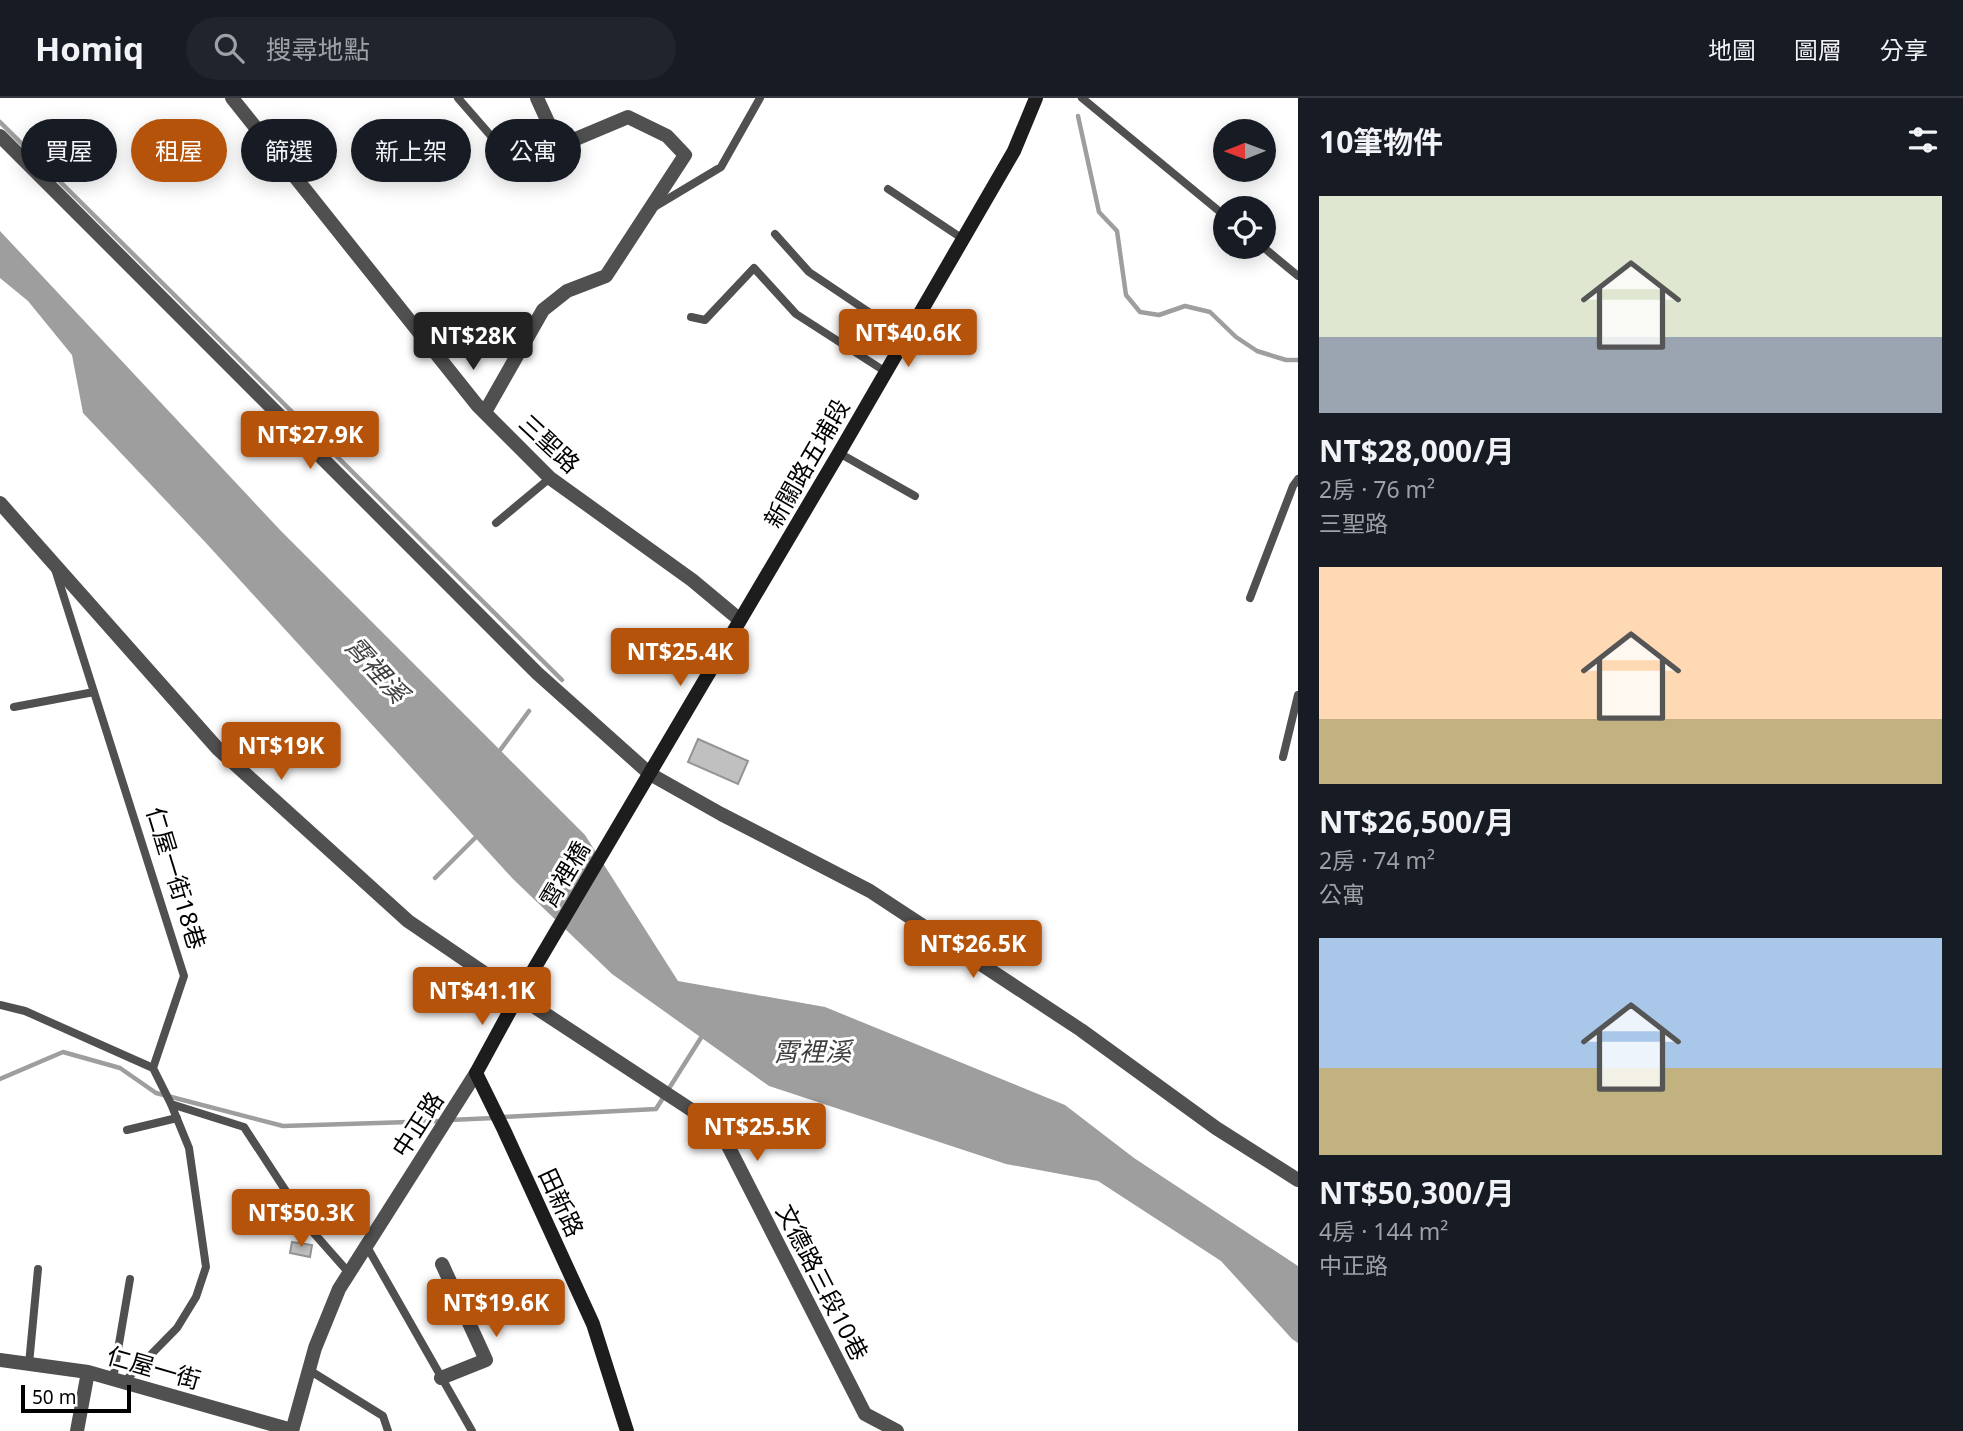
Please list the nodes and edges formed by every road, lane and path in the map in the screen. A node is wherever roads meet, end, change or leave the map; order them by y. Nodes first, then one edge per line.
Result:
1 (232, 98) edge
2 (458, 98) edge
3 (761, 98) edge
4 (1035, 98) edge
5 (1082, 98) edge
6 (540, 99) edge
7 (548, 119) edge
8 (485, 129) edge
9 (0, 136) edge
10 (581, 137) edge
11 (888, 188) dead end
12 (1213, 206) edge
13 (649, 210) junction
14 (775, 234) dead end
15 (963, 239) junction
16 (1276, 258) edge
17 (1298, 276) edge
18 (691, 317) dead end
19 (906, 337) junction
20 (886, 372) junction
21 (485, 412) junction
22 (839, 453) junction
23 (550, 478) junction
24 (1296, 486) edge
25 (915, 496) dead end
26 (0, 503) edge
27 (496, 523) dead end
28 (52, 561) junction
29 (1250, 598) dead end
30 (740, 620) junction
31 (94, 692) junction
32 (1298, 695) edge
33 (14, 707) dead end
34 (1283, 757) dead end
35 (650, 775) junction
36 (518, 996) junction
37 (0, 1005) edge
38 (153, 1068) junction
39 (476, 1073) junction
40 (171, 1104) junction
41 (177, 1118) junction
42 (127, 1130) dead end
43 (1298, 1180) edge
44 (366, 1245) junction
45 (442, 1264) dead end
46 (38, 1269) dead end
47 (349, 1273) junction
48 (130, 1279) dead end
49 (0, 1360) edge
50 (29, 1364) junction
51 (309, 1370) junction
52 (88, 1372) junction
53 (441, 1377) junction
54 (118, 1380) junction
55 (77, 1431) edge
56 (292, 1431) edge
57 (388, 1431) edge
58 (472, 1431) edge
59 (627, 1431) edge
60 (897, 1431) edge

1 - 21 street, 三聖路
2 - 8 lane
3 - 13 lane
4 - 15 main road, 新關路五埔段
5 - 12 lane
6 - 7 street
9 - 35 street
10 - 13 street
11 - 15 lane
13 - 21 street
14 - 19 lane
15 - 19 main road, 新關路五埔段
16 - 17 lane
18 - 20 lane
19 - 20 main road, 新關路五埔段
20 - 22 main road, 新關路五埔段
21 - 23 street, 三聖路
22 - 25 lane
22 - 30 main road, 新關路五埔段
23 - 27 lane
23 - 30 street, 三聖路
24 - 29 lane
26 - 28 street, 仁屋一街18巷
28 - 31 lane, 仁屋一街18巷
28 - 36 street, 文德路三段10巷
30 - 35 main road, 新關路五埔段
31 - 33 lane
31 - 38 lane, 仁屋一街18巷
32 - 34 lane
35 - 36 main road, 霄裡橋
35 - 43 street
36 - 39 main road, 中正路
36 - 60 street, 文德路三段10巷
37 - 38 lane
38 - 40 lane
39 - 44 street, 中正路
39 - 59 main road, 田新路
40 - 41 lane
40 - 47 lane
41 - 42 lane
41 - 54 lane
44 - 47 street, 中正路
44 - 53 lane
45 - 53 street
46 - 50 lane
47 - 51 street, 中正路
48 - 54 lane
49 - 50 street, 仁屋一街
50 - 52 street, 仁屋一街
51 - 56 street, 中正路
51 - 57 lane
52 - 54 street, 仁屋一街
52 - 55 street
53 - 58 lane
54 - 56 street, 仁屋一街

